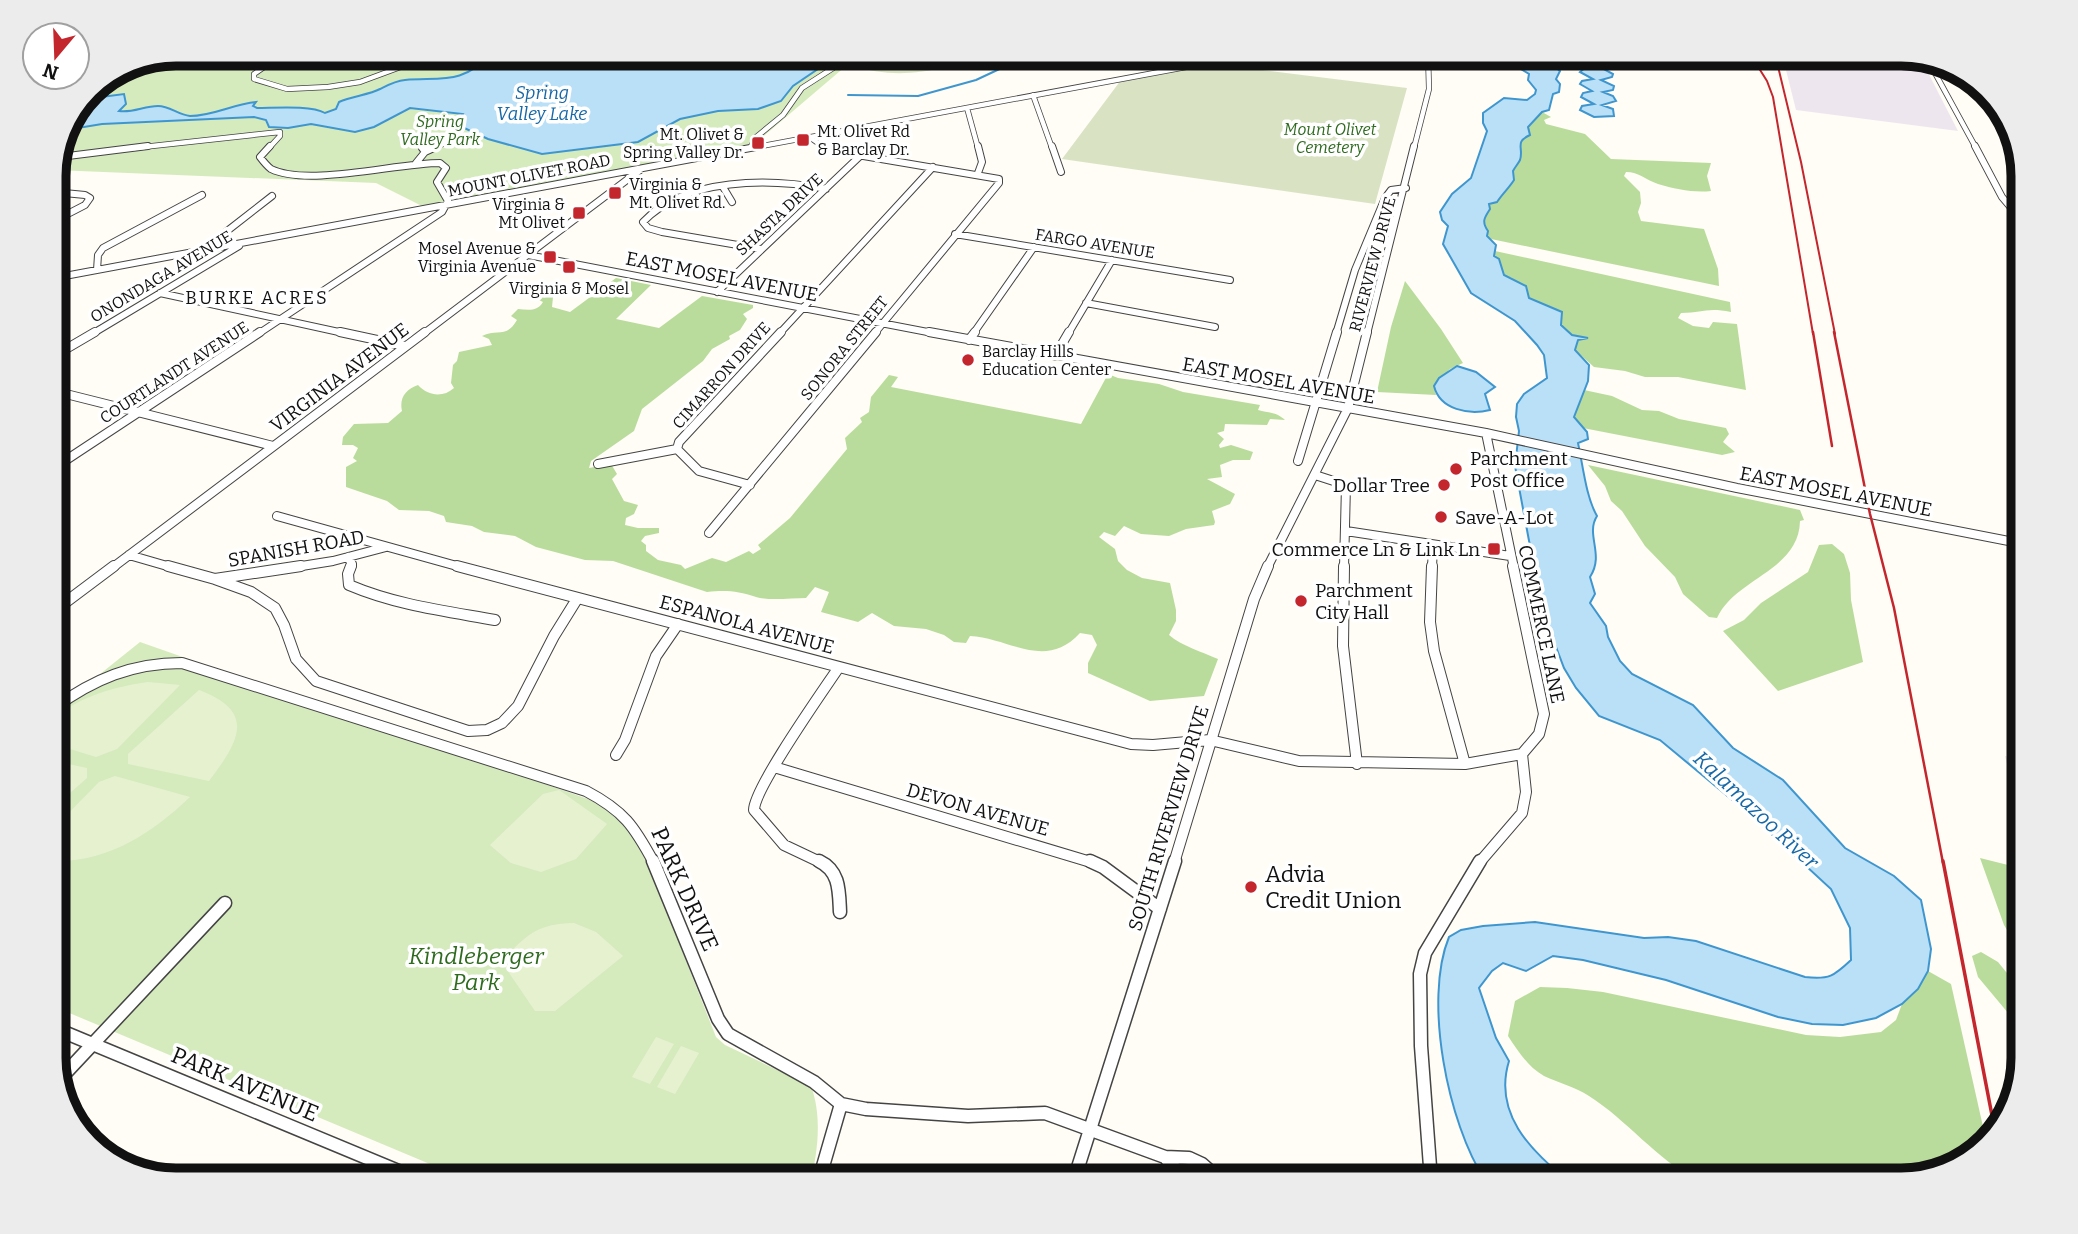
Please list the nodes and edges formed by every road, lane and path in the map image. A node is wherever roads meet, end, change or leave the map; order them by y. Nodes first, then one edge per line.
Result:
1 (265, 66) edge
2 (403, 66) edge
3 (836, 66) edge
4 (1191, 66) edge
5 (1428, 66) edge
6 (1934, 71) edge
7 (1033, 95) junction
8 (967, 108) junction
9 (808, 136) junction
10 (751, 147) junction
11 (425, 152) dead end
12 (69, 156) edge
13 (860, 156) junction
14 (416, 163) junction
15 (933, 167) junction
16 (642, 168) junction
17 (1061, 172) dead end
18 (978, 173) junction
19 (723, 187) junction
20 (1406, 188) junction
21 (826, 189) junction
22 (67, 193) edge
23 (202, 195) dead end
24 (272, 196) dead end
25 (732, 202) dead end
26 (448, 205) junction
27 (2011, 208) edge
28 (67, 214) edge
29 (956, 234) junction
30 (246, 242) junction
31 (1034, 247) junction
32 (761, 249) junction
33 (203, 250) junction
34 (528, 255) junction
35 (1112, 260) junction
36 (97, 270) junction
37 (67, 276) edge
38 (1230, 280) dead end
39 (717, 292) junction
40 (160, 293) junction
41 (1086, 303) junction
42 (801, 308) junction
43 (280, 319) junction
44 (883, 323) junction
45 (1215, 327) dead end
46 (969, 340) junction
47 (405, 346) junction
48 (67, 348) edge
49 (1055, 356) junction
50 (67, 393) edge
51 (1316, 403) junction
52 (1348, 408) junction
53 (140, 412) junction
54 (1486, 433) junction
55 (273, 446) junction
56 (677, 449) junction
57 (67, 460) edge
58 (1298, 461) dead end
59 (598, 464) dead end
60 (1315, 475) junction
61 (750, 485) junction
62 (277, 516) dead end
63 (1346, 531) junction
64 (709, 533) dead end
65 (2011, 541) edge
66 (1433, 545) junction
67 (387, 547) junction
68 (129, 555) junction
69 (1510, 556) junction
70 (348, 557) junction
71 (215, 579) junction
72 (578, 599) junction
73 (67, 601) edge
74 (495, 620) dead end
75 (678, 624) junction
76 (839, 667) junction
77 (67, 698) edge
78 (1210, 740) junction
79 (1522, 754) junction
80 (616, 755) dead end
81 (1357, 764) junction
82 (1465, 764) junction
83 (774, 767) junction
84 (225, 904) dead end
85 (1160, 909) junction
86 (840, 912) dead end
87 (67, 1033) edge
88 (93, 1044) junction
89 (68, 1071) edge
90 (841, 1104) junction
91 (1091, 1129) junction
92 (1165, 1157) junction
93 (391, 1168) edge
94 (822, 1168) edge
95 (1078, 1168) edge
96 (1174, 1168) edge
97 (1205, 1168) edge
98 (1430, 1168) edge

1 - 2 street
3 - 10 street
4 - 7 street, MOUNT OLIVET ROAD
5 - 20 street, RIVERVIEW DRIVE
6 - 27 street
7 - 8 street, MOUNT OLIVET ROAD
7 - 17 street
8 - 9 street, MOUNT OLIVET ROAD
8 - 18 street
9 - 10 street, MOUNT OLIVET ROAD
9 - 13 street
10 - 16 street, MOUNT OLIVET ROAD
11 - 14 street
12 - 14 street
13 - 15 street
13 - 21 street, SHASTA DRIVE
14 - 26 street
15 - 18 street
15 - 42 street, CIMARRON DRIVE
16 - 26 street, MOUNT OLIVET ROAD
16 - 34 street, VIRGINIA AVENUE
18 - 29 street, SONORA STREET
19 - 21 street
19 - 25 street
19 - 32 street
20 - 51 street
20 - 52 street, RIVERVIEW DRIVE
21 - 32 street, SHASTA DRIVE
22 - 28 street
23 - 36 street
24 - 33 street
26 - 30 street, MOUNT OLIVET ROAD
26 - 43 street, COURTLANDT AVENUE
29 - 31 street, FARGO AVENUE
29 - 44 street, SONORA STREET
30 - 33 street, MOUNT OLIVET ROAD
30 - 40 street, ONONDAGA AVENUE
31 - 35 street, FARGO AVENUE
31 - 46 street
32 - 39 street, SHASTA DRIVE
33 - 36 street, MOUNT OLIVET ROAD
34 - 39 street, EAST MOSEL AVENUE
34 - 47 street, VIRGINIA AVENUE
35 - 38 street, FARGO AVENUE
35 - 41 street
36 - 37 street, MOUNT OLIVET ROAD
39 - 42 street, EAST MOSEL AVENUE
40 - 43 street
40 - 48 street, ONONDAGA AVENUE
41 - 45 street
41 - 49 street
42 - 44 street, EAST MOSEL AVENUE
42 - 56 street, CIMARRON DRIVE
43 - 47 street
43 - 53 street, COURTLANDT AVENUE
44 - 46 street, EAST MOSEL AVENUE
44 - 61 street, SONORA STREET
46 - 49 street, EAST MOSEL AVENUE
47 - 55 street, VIRGINIA AVENUE
49 - 51 street, EAST MOSEL AVENUE
50 - 53 street
51 - 52 street, EAST MOSEL AVENUE
51 - 58 street
52 - 54 street, EAST MOSEL AVENUE
52 - 60 street, RIVERVIEW DRIVE
53 - 55 street
53 - 57 street, COURTLANDT AVENUE
54 - 65 street, EAST MOSEL AVENUE
54 - 69 street, COMMERCE LANE
55 - 68 street, VIRGINIA AVENUE
56 - 59 street
56 - 61 street, CIMARRON DRIVE
60 - 63 street
60 - 78 street, SOUTH RIVERVIEW DRIVE
61 - 64 street, SONORA STREET
62 - 67 street, ESPANOLA AVENUE
63 - 66 street
63 - 81 street
66 - 69 street
66 - 82 street
67 - 70 street, SPANISH ROAD
67 - 72 street, ESPANOLA AVENUE
68 - 71 street, SPANISH ROAD
68 - 73 street, VIRGINIA AVENUE
69 - 79 street, COMMERCE LANE
70 - 71 street, SPANISH ROAD
70 - 74 street
71 - 72 street
72 - 75 street, ESPANOLA AVENUE
75 - 76 street, ESPANOLA AVENUE
75 - 80 street
76 - 78 street, ESPANOLA AVENUE
76 - 83 street
77 - 90 street, PARK DRIVE
78 - 81 street
78 - 85 street, SOUTH RIVERVIEW DRIVE
79 - 82 street
79 - 98 street
81 - 82 street
83 - 85 street, DEVON AVENUE
83 - 86 street
84 - 88 street
85 - 91 street, SOUTH RIVERVIEW DRIVE
87 - 88 street, PARK AVENUE
88 - 89 street
88 - 93 street, PARK AVENUE
90 - 91 street, PARK DRIVE
90 - 94 street
91 - 92 street, PARK DRIVE
91 - 95 street, SOUTH RIVERVIEW DRIVE
92 - 96 street
92 - 97 street

